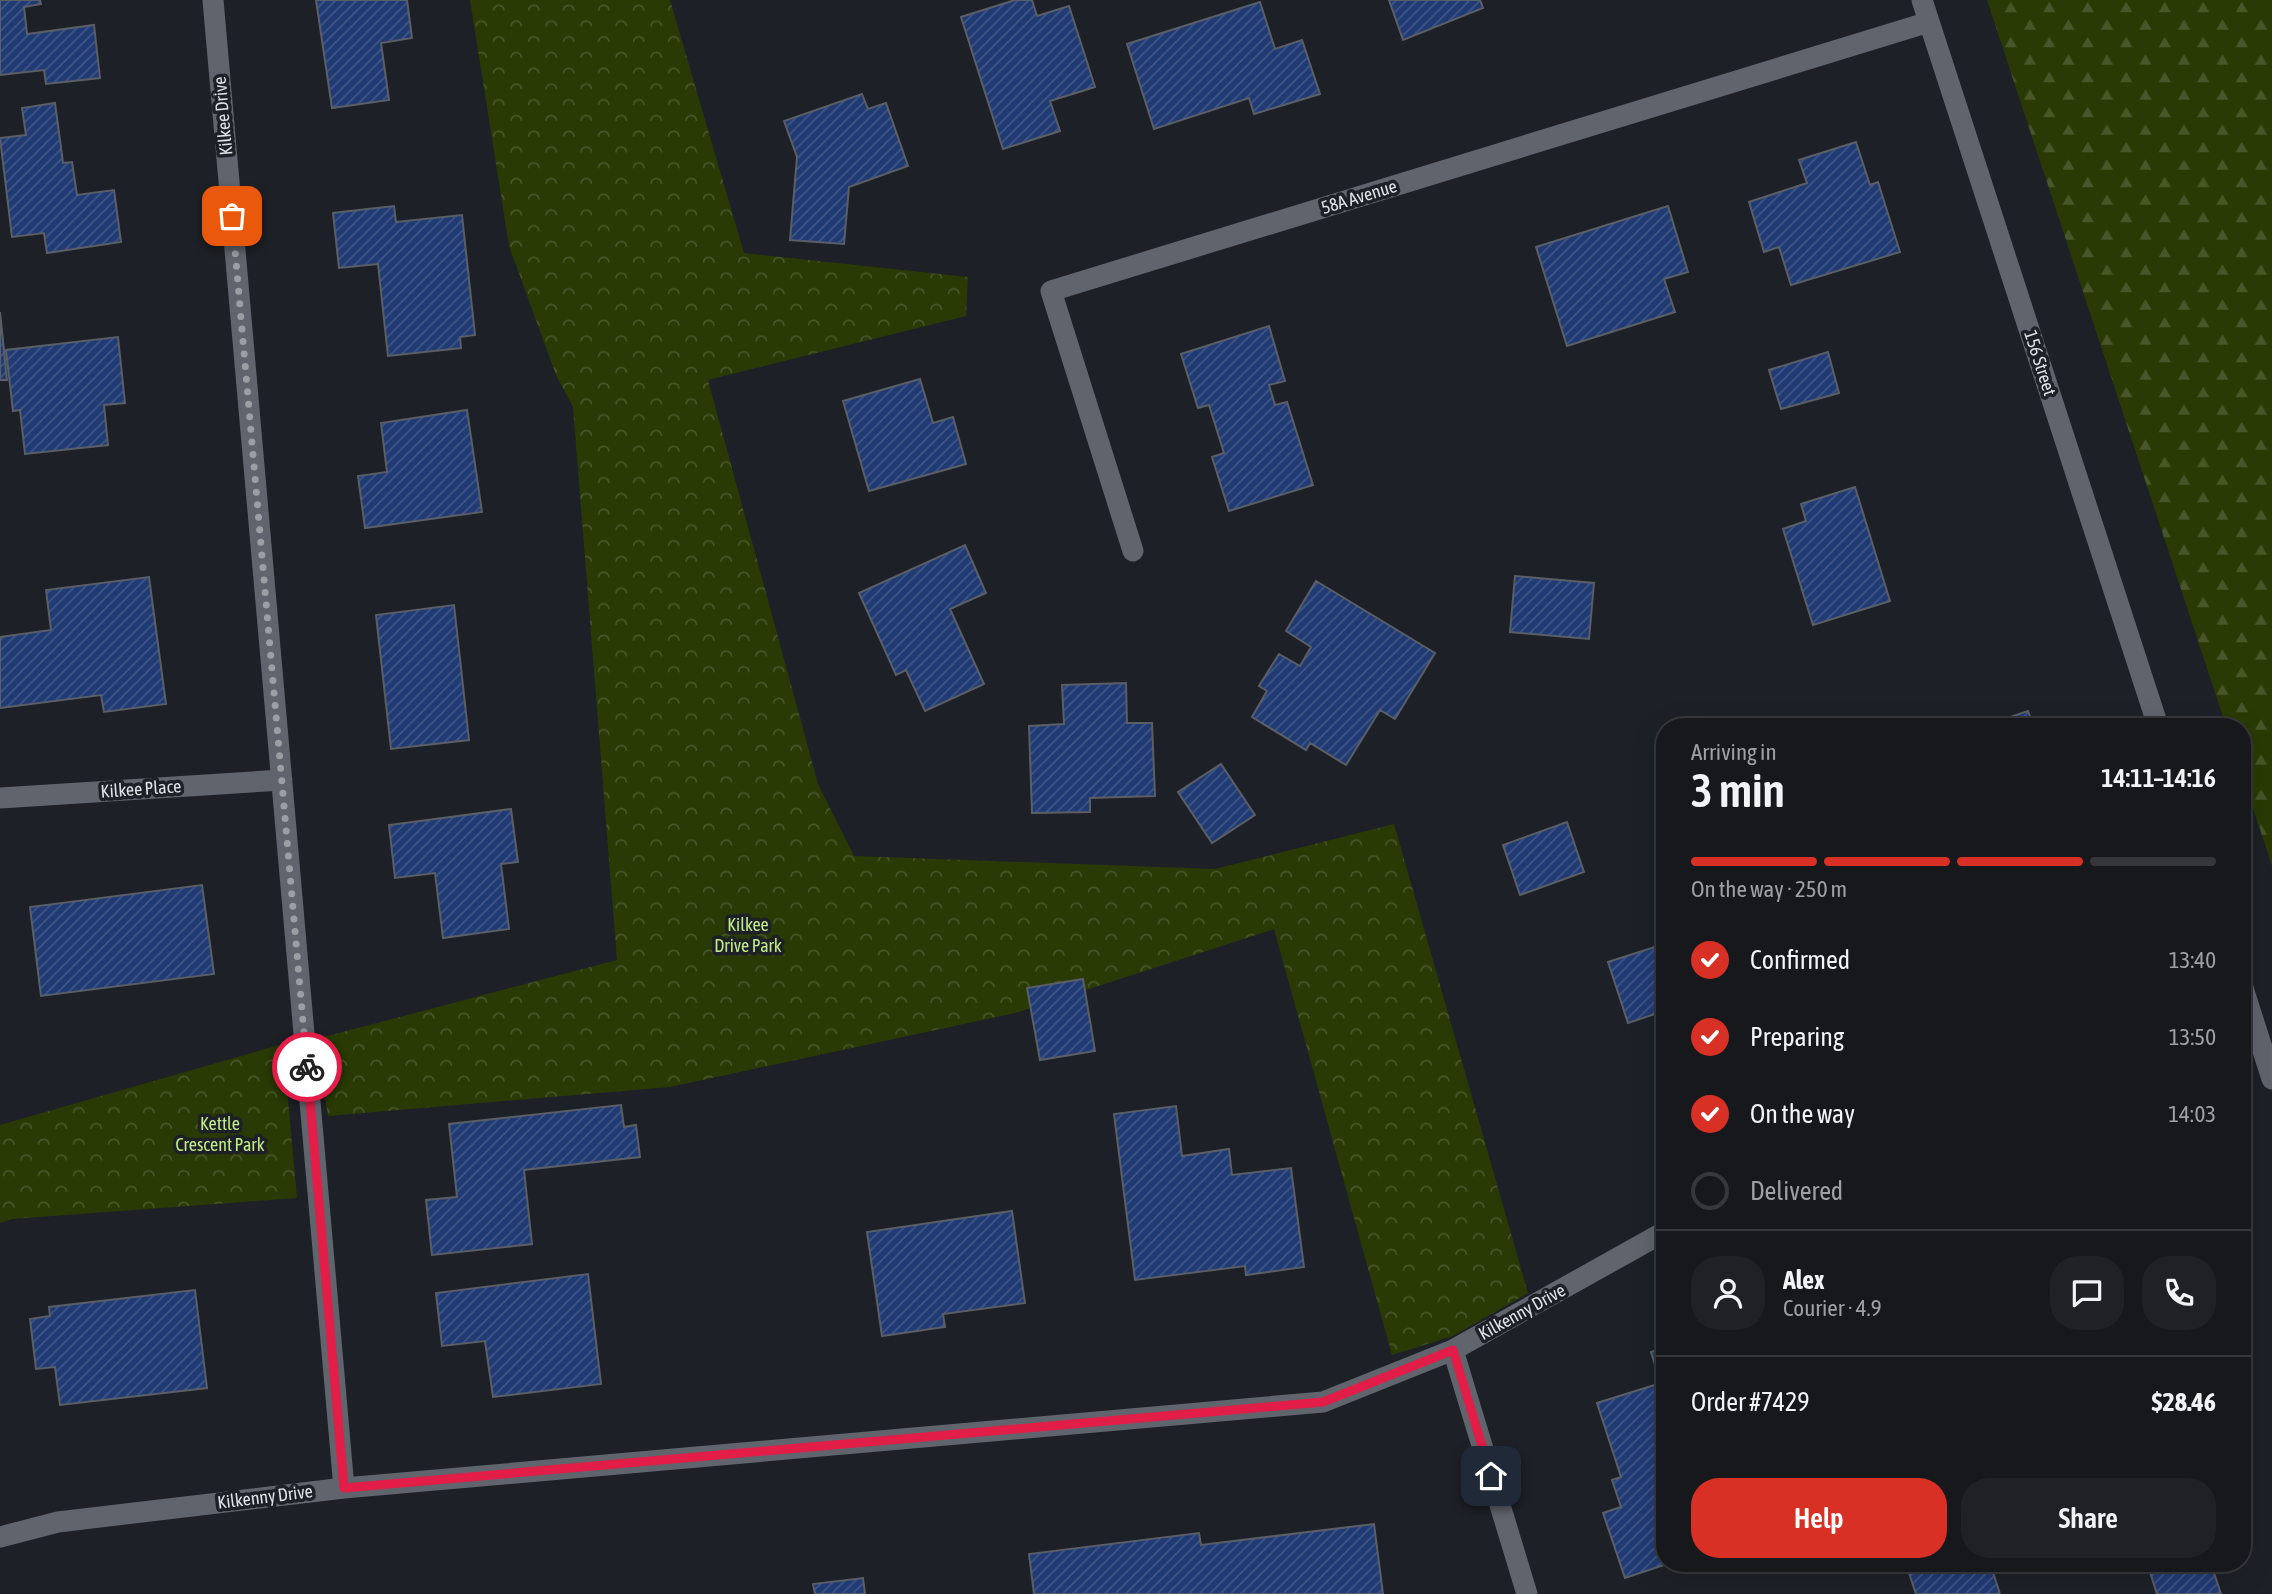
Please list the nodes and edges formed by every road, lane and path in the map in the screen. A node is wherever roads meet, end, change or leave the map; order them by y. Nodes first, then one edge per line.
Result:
1 (213, 0) edge
2 (1922, 0) edge
3 (1929, 22) junction
4 (1133, 551) dead end
5 (2155, 718) edge
6 (282, 780) junction
7 (0, 798) edge
8 (2251, 1038) edge
9 (2272, 1079) edge
10 (1656, 1236) edge
11 (1453, 1350) junction
12 (344, 1488) junction
13 (0, 1537) edge
14 (1527, 1594) edge

1 - 6 street, Kilkee Drive
2 - 3 street, 156 Street
3 - 4 street, 58A Avenue
3 - 5 street, 156 Street
6 - 7 street, Kilkee Place
6 - 12 street, Kilkee Drive
8 - 9 street
10 - 11 street, Kilkenny Drive
11 - 12 street, Kilkenny Drive
11 - 14 street
12 - 13 street, Kilkenny Drive

